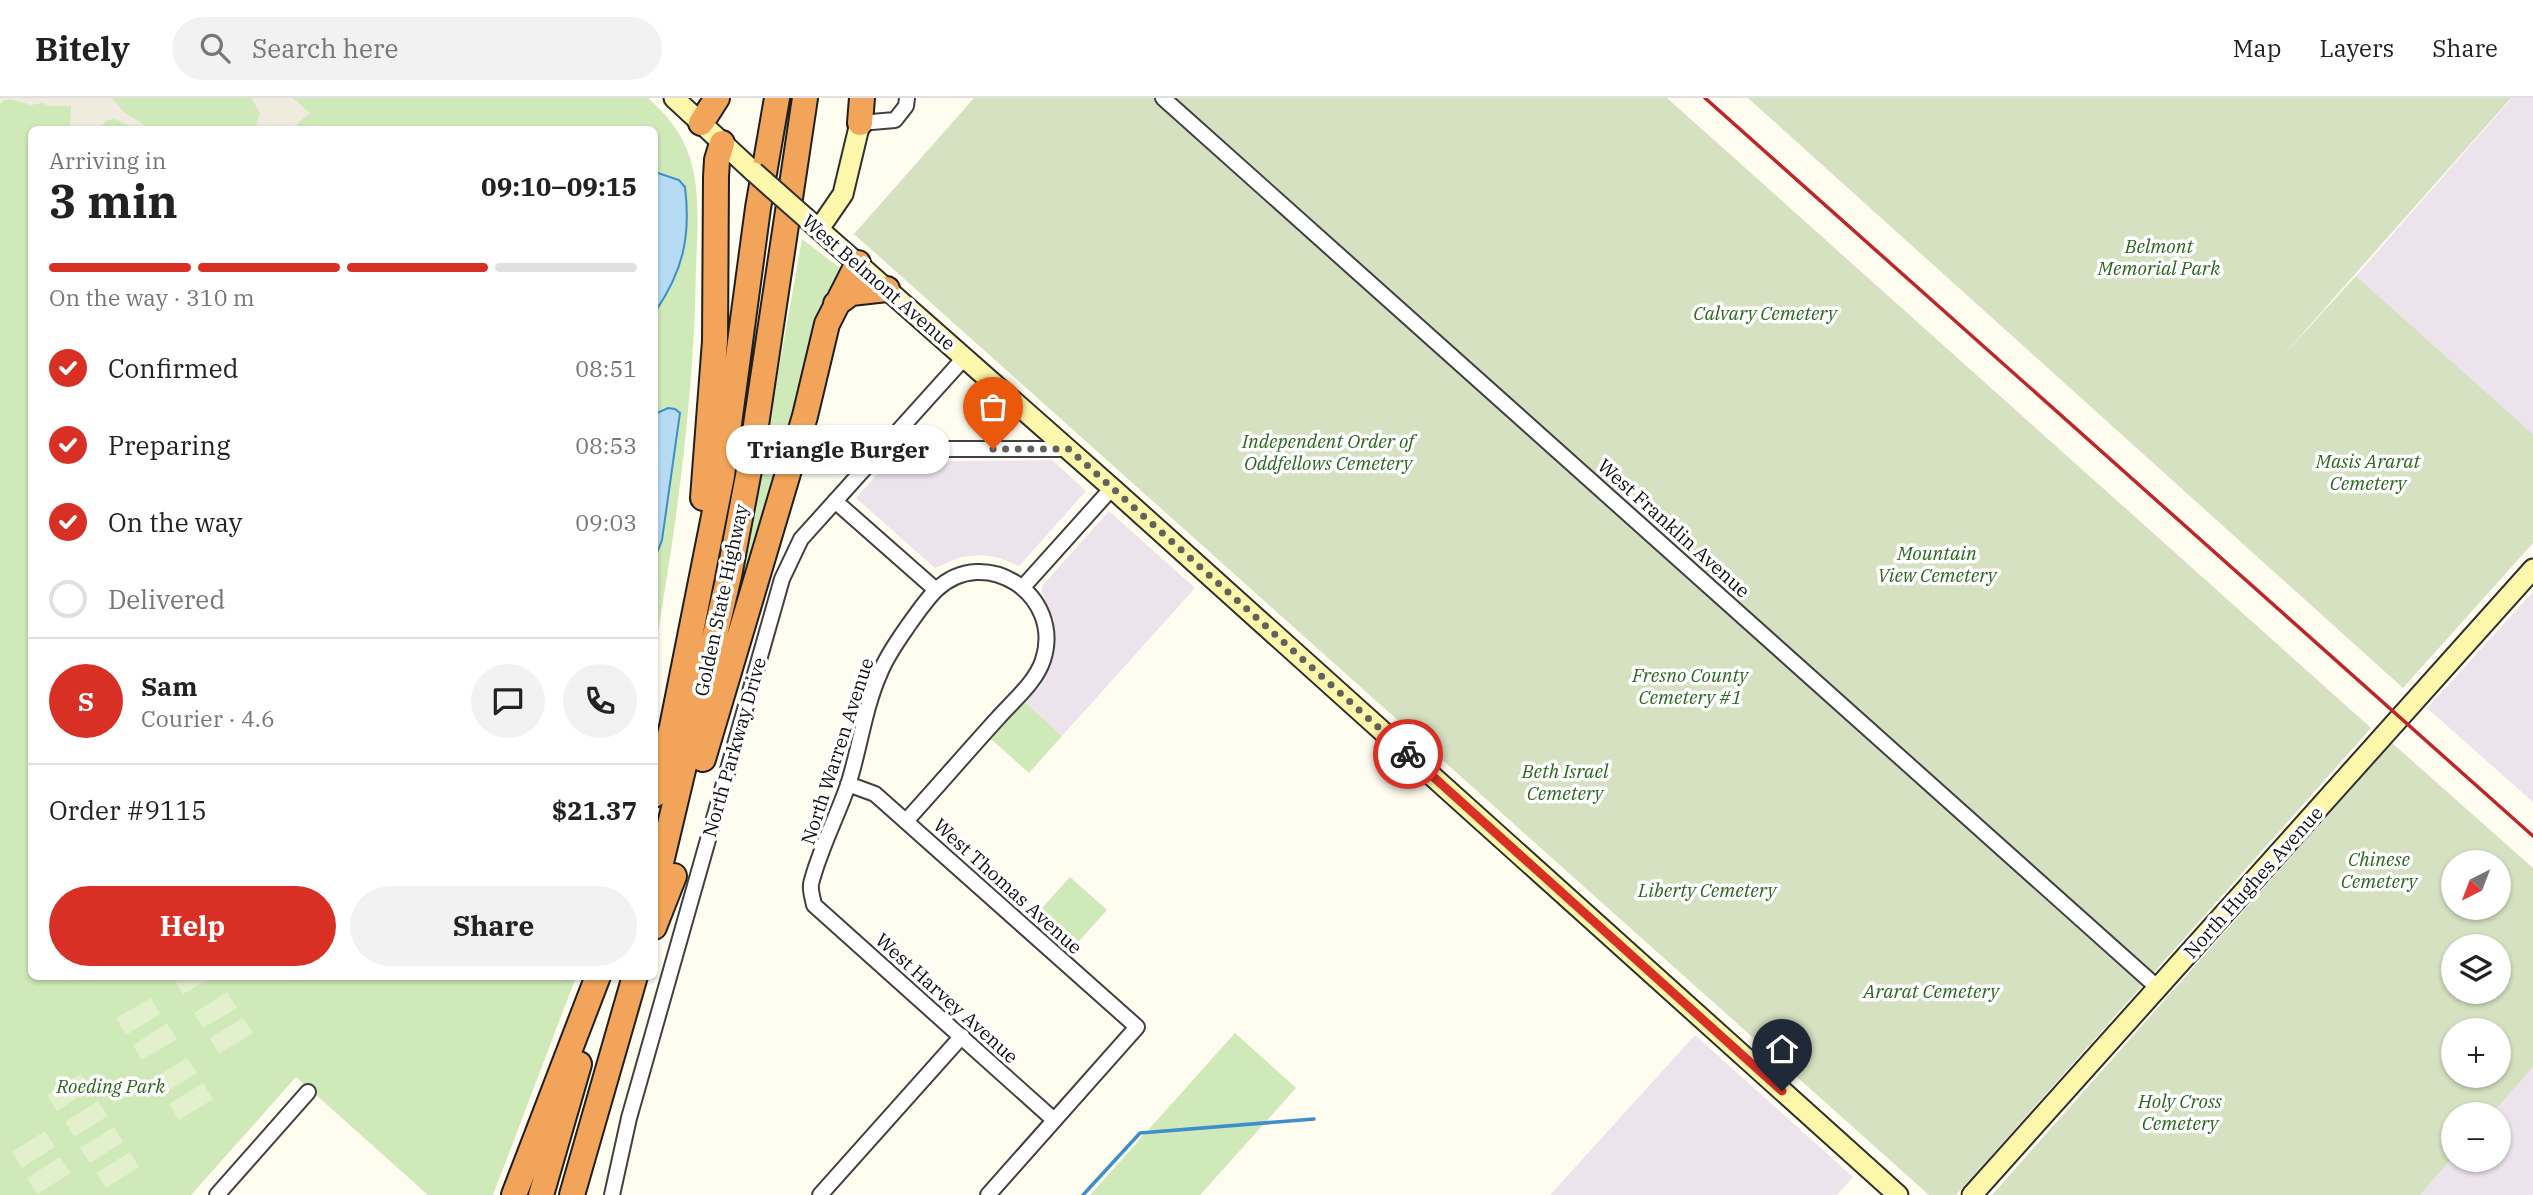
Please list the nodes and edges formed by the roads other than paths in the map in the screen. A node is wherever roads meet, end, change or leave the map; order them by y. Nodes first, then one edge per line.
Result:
1 (674, 98) edge
2 (717, 98) edge
3 (777, 98) edge
4 (805, 98) edge
5 (862, 98) edge
6 (907, 98) edge
7 (1163, 98) edge
8 (701, 123) junction
9 (860, 123) junction
10 (722, 143) junction
11 (812, 224) junction
12 (858, 263) junction
13 (887, 289) junction
14 (836, 304) junction
15 (965, 357) junction
16 (882, 449) junction
17 (1069, 449) junction
18 (1112, 488) junction
19 (835, 500) junction
20 (2533, 569) edge
21 (1023, 587) junction
22 (936, 590) junction
23 (693, 623) junction
24 (658, 777) edge
25 (848, 784) junction
26 (906, 821) junction
27 (658, 875) edge
28 (814, 905) joint
29 (658, 916) edge
30 (596, 980) edge
31 (605, 980) edge
32 (634, 980) edge
33 (2158, 988) junction
34 (962, 1036) junction
35 (308, 1092) dead end
36 (1055, 1120) junction
37 (579, 1168) junction
38 (217, 1195) edge
39 (514, 1195) edge
40 (541, 1195) edge
41 (572, 1195) edge
42 (584, 1195) edge
43 (612, 1195) edge
44 (820, 1195) edge
45 (988, 1195) edge
46 (1898, 1195) edge
47 (1972, 1195) edge

1 - 8 main road, West Belmont Avenue
2 - 8 highway
3 - 23 highway, Golden State Highway
4 - 27 highway, Golden State Highway
5 - 9 highway
6 - 9 street
7 - 33 street, West Franklin Avenue
8 - 10 main road, West Belmont Avenue
9 - 11 main road
10 - 11 main road, West Belmont Avenue, bridge
10 - 23 highway
11 - 12 main road, West Belmont Avenue
12 - 13 main road, West Belmont Avenue
12 - 14 highway
13 - 14 highway
13 - 15 main road, West Belmont Avenue
14 - 29 highway
15 - 16 street, North Parkway Drive
15 - 17 main road, West Belmont Avenue
16 - 17 street
16 - 19 street, North Parkway Drive
17 - 18 main road, West Belmont Avenue
18 - 21 street
18 - 46 main road, West Belmont Avenue
19 - 22 street
19 - 43 street, North Parkway Drive
20 - 33 main road, North Hughes Avenue
21 - 22 street, North Warren Avenue
21 - 26 street
22 - 25 street, North Warren Avenue
23 - 24 highway, Golden State Highway
25 - 26 street, West Thomas Avenue
25 - 28 street, North Warren Avenue
26 - 36 street, West Thomas Avenue
28 - 34 street, West Harvey Avenue
30 - 39 highway
31 - 40 highway
32 - 37 highway
33 - 47 main road, North Hughes Avenue
34 - 36 street, West Harvey Avenue
34 - 44 street
35 - 38 street
36 - 45 street
37 - 41 highway
37 - 42 highway

